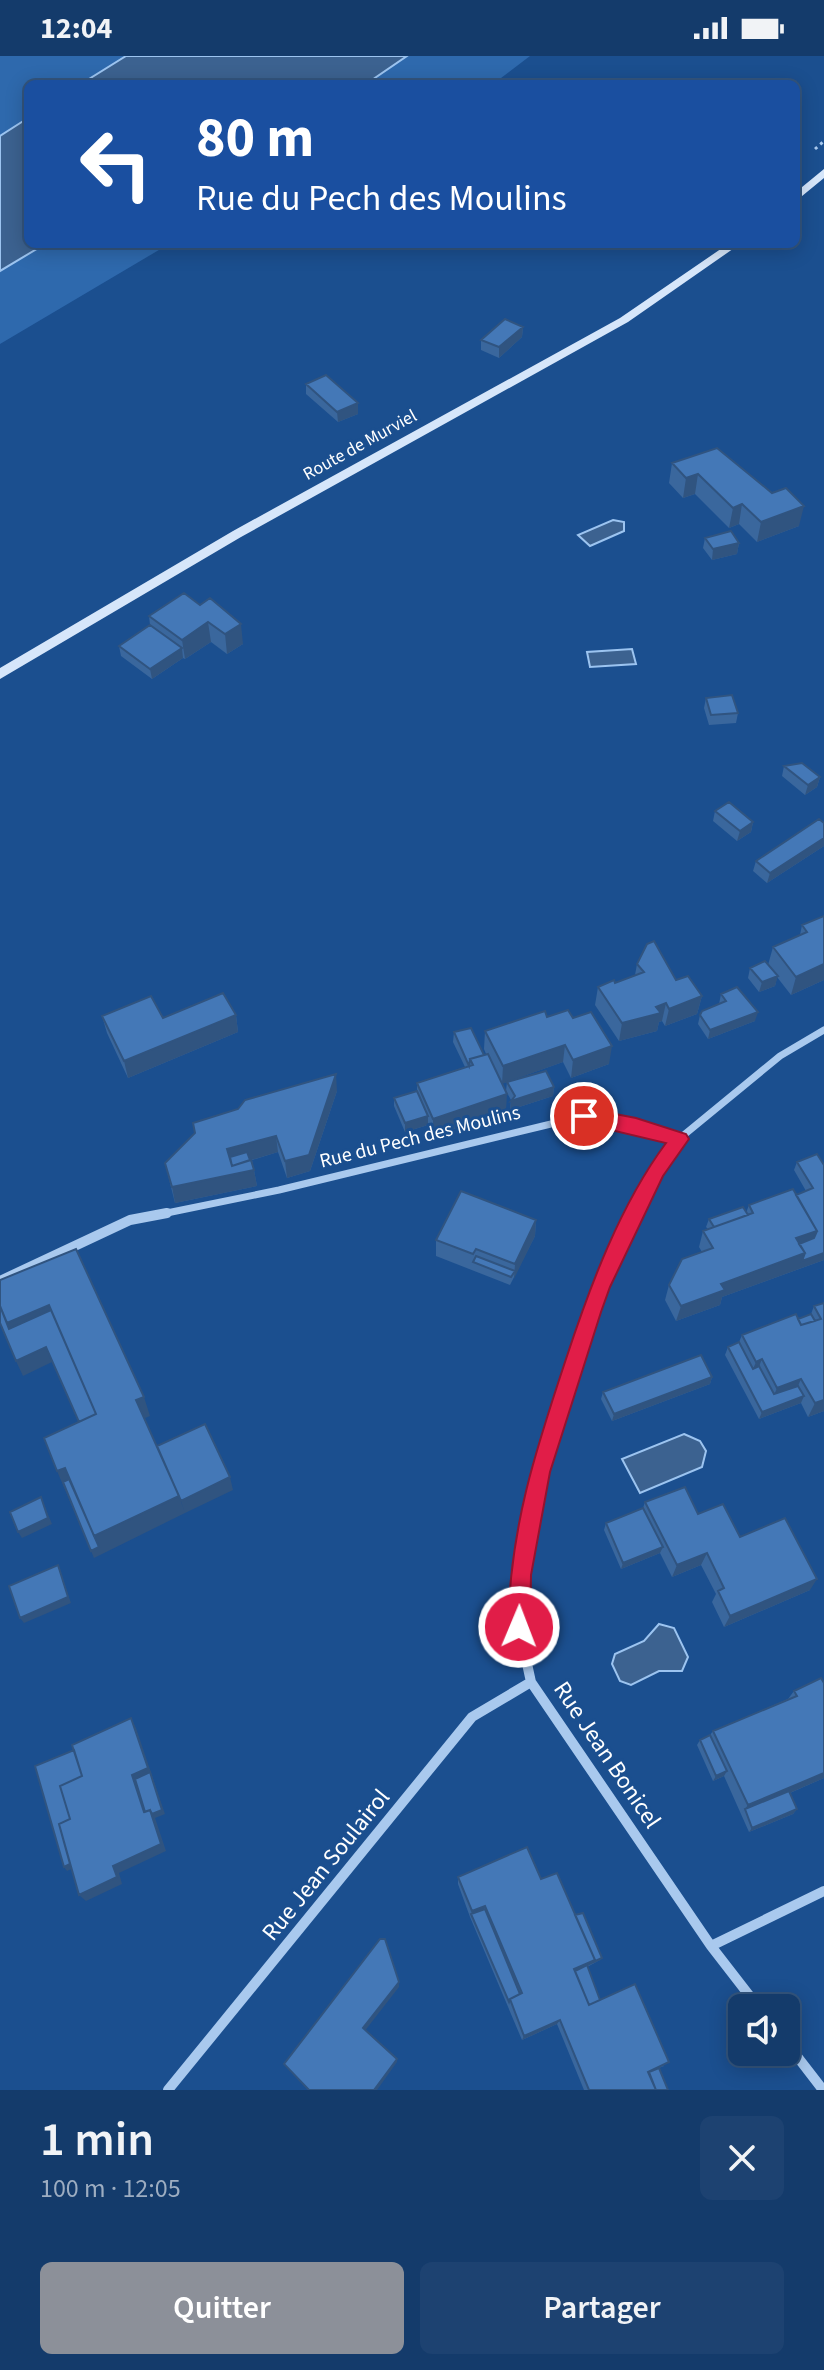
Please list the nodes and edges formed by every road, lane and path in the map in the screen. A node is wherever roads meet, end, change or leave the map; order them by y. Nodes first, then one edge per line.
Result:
1 (824, 172) edge
2 (800, 194) edge
3 (729, 248) edge
4 (0, 674) edge
5 (824, 1030) edge
6 (679, 1139) junction
7 (0, 1281) edge
8 (531, 1682) junction
9 (824, 1891) edge
10 (711, 1946) junction
11 (748, 1994) edge
12 (800, 2060) edge
13 (168, 2090) edge
14 (823, 2090) edge

1 - 2 main road
3 - 4 main road, Route de Murviel
5 - 6 street
6 - 7 street, Rue du Pech des Moulins
6 - 8 street, Rue Jean Bonicel
8 - 10 street, Rue Jean Bonicel
8 - 13 street, Rue Jean Soulairol
9 - 10 street
10 - 11 street, Rue Jean Bonicel
12 - 14 street

